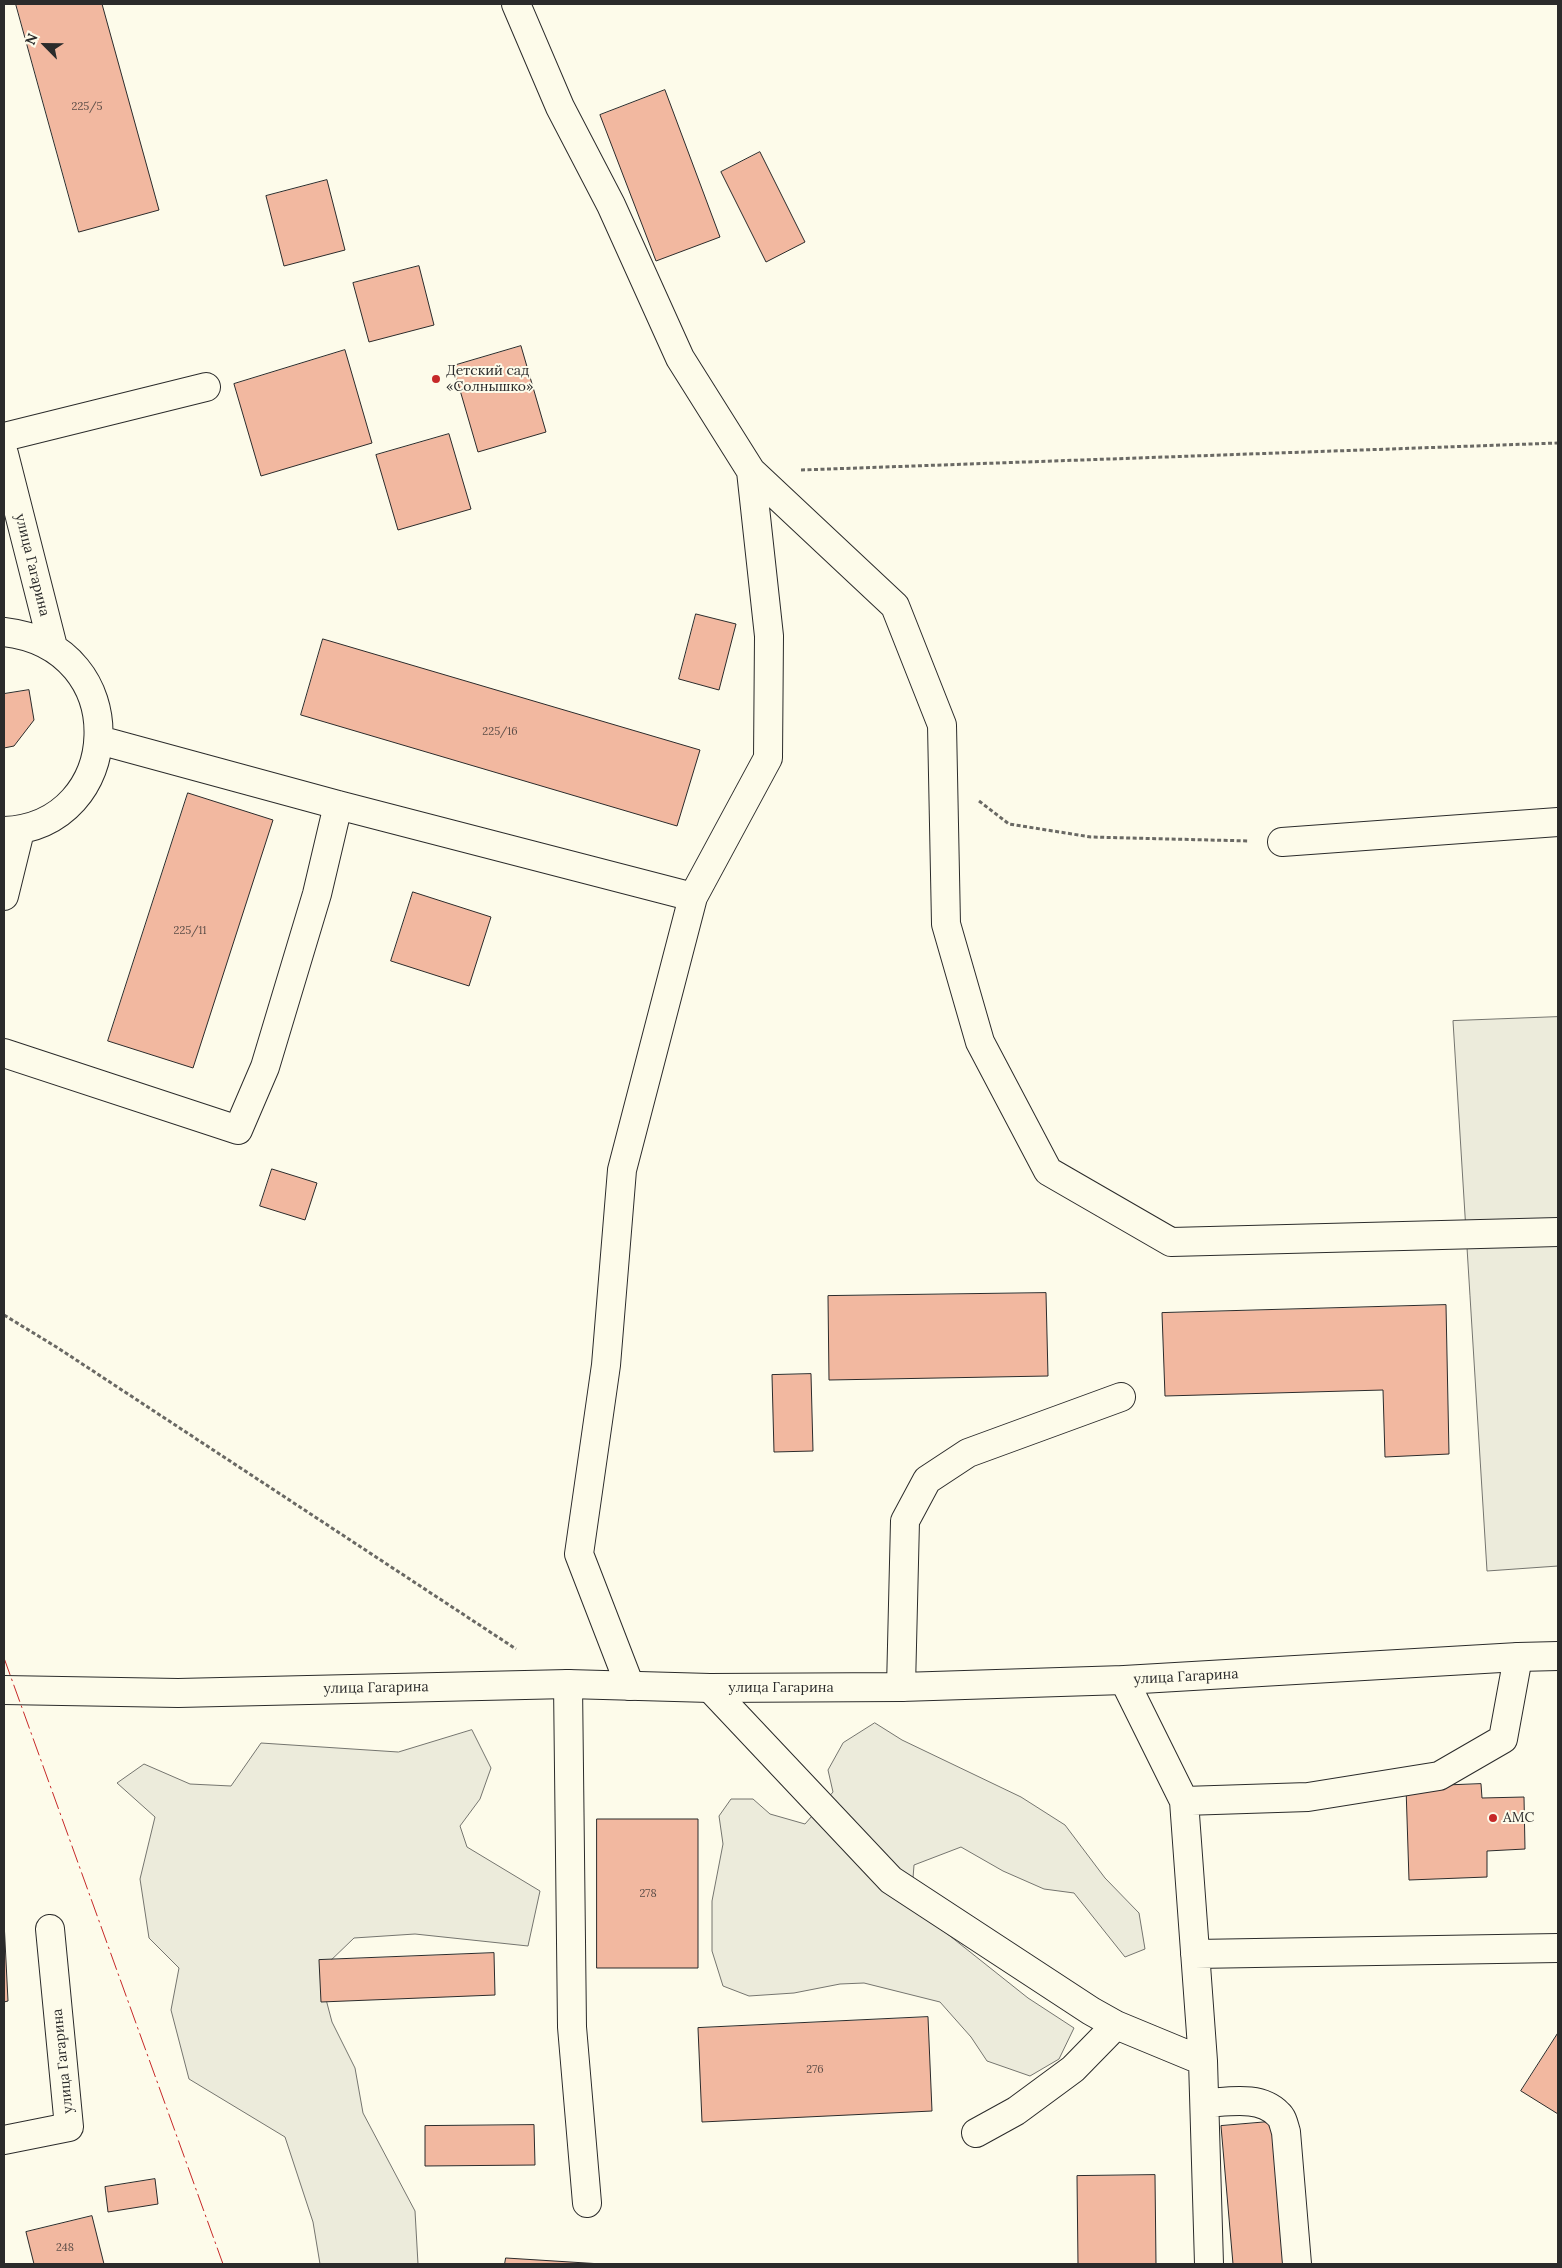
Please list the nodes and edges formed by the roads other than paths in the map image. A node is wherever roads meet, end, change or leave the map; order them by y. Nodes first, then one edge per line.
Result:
1 (516, 4) edge
2 (206, 387) dead end
3 (4, 438) edge
4 (4, 454) edge
5 (751, 471) junction
6 (4, 632) edge
7 (53, 647) junction
8 (99, 740) junction
9 (338, 806) junction
10 (1558, 822) edge
11 (12, 831) edge
12 (1282, 842) road end
13 (4, 896) edge
14 (693, 897) junction
15 (4, 1053) edge
16 (1558, 1232) edge
17 (1121, 1397) dead end
18 (1558, 1656) edge
19 (1518, 1657) junction
20 (1124, 1680) junction
21 (568, 1684) junction
22 (630, 1686) junction
23 (901, 1687) junction
24 (710, 1688) junction
25 (4, 1690) edge
26 (1184, 1801) junction
27 (50, 1929) dead end
28 (1558, 1948) edge
29 (1196, 1954) junction
30 (1116, 2025) junction
31 (1203, 2061) junction
32 (1204, 2103) junction
33 (976, 2133) dead end
34 (4, 2140) edge
35 (587, 2203) dead end
36 (1209, 2264) edge
37 (1297, 2264) edge

1 - 5 main road
2 - 3 main road
4 - 7 main road, улица Гагарина
5 - 14 main road
5 - 16 main road
6 - 7 main road
7 - 8 main road
8 - 9 main road
8 - 11 main road
9 - 14 main road
9 - 15 main road
10 - 12 main road
11 - 13 main road
14 - 22 main road
17 - 23 main road
18 - 19 main road, улица Гагарина
19 - 20 main road, улица Гагарина
19 - 26 main road
20 - 23 main road, улица Гагарина
20 - 26 main road
21 - 22 main road, улица Гагарина
21 - 25 main road, улица Гагарина
21 - 35 main road
22 - 24 main road, улица Гагарина
23 - 24 main road, улица Гагарина
24 - 30 main road
26 - 29 main road
27 - 34 main road, улица Гагарина
28 - 29 main road
29 - 31 main road
30 - 31 main road
30 - 33 main road
31 - 32 main road
32 - 36 main road
32 - 37 main road

